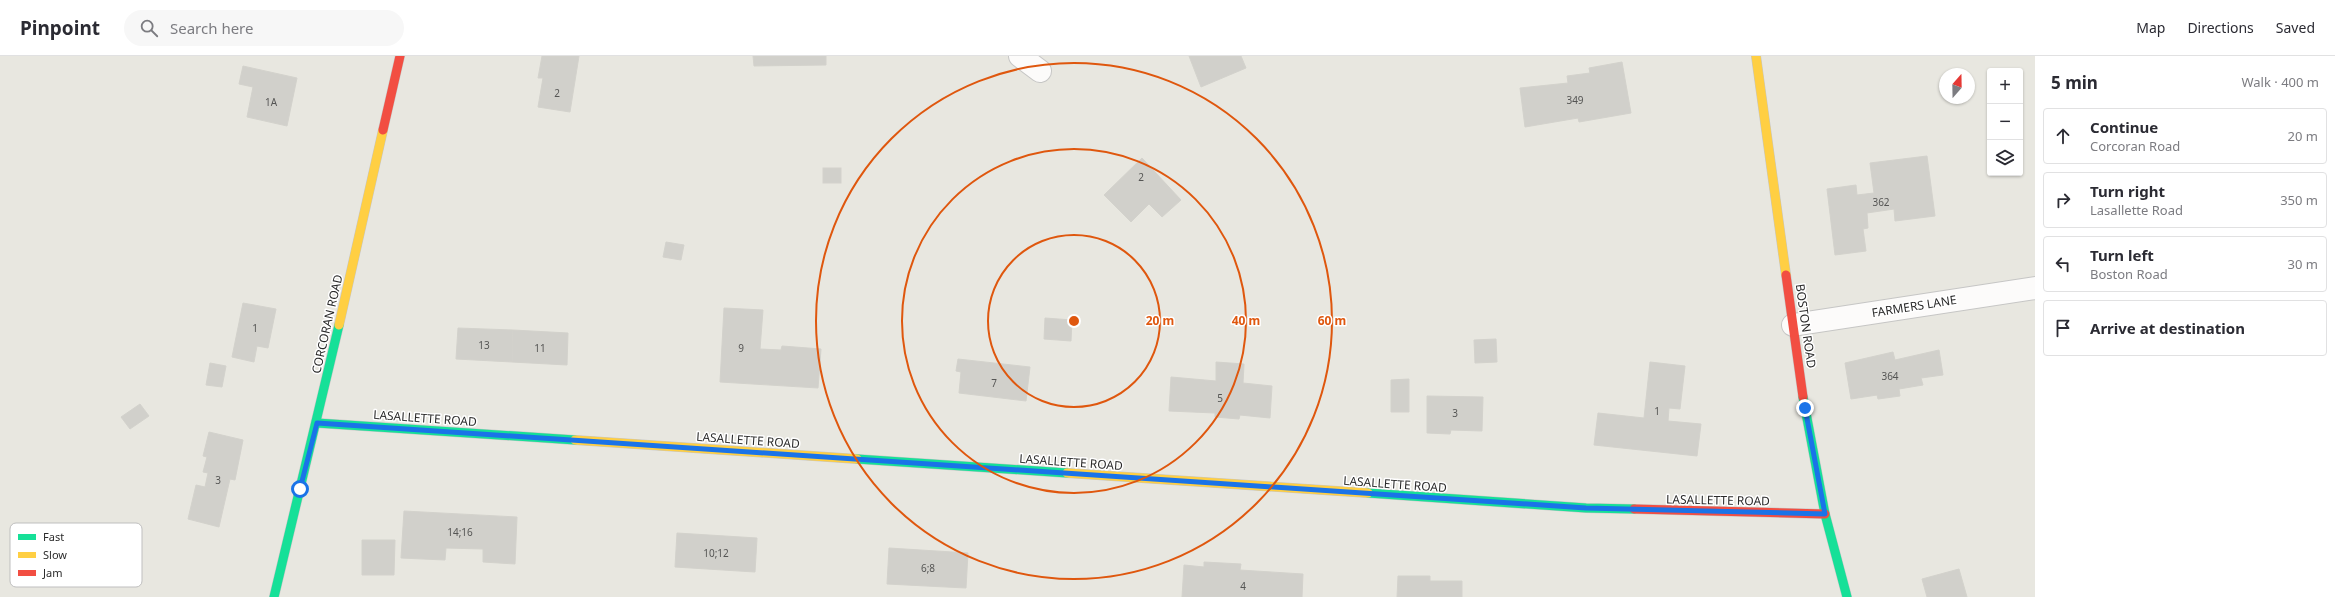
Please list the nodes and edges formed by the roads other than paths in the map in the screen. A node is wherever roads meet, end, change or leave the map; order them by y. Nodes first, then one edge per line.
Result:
1 (400, 56) edge
2 (1020, 56) edge
3 (1756, 56) edge
4 (1040, 71) dead end
5 (2035, 288) edge
6 (1794, 325) junction
7 (317, 423) junction
8 (1825, 514) junction
9 (274, 597) edge
10 (1847, 597) edge

1 - 7 street, CORCORAN ROAD
2 - 4 street
3 - 6 street, BOSTON ROAD
5 - 6 street, FARMERS LANE
6 - 8 street, BOSTON ROAD
7 - 8 street, LASALLETTE ROAD
7 - 9 street, CORCORAN ROAD
8 - 10 street, BOSTON ROAD

